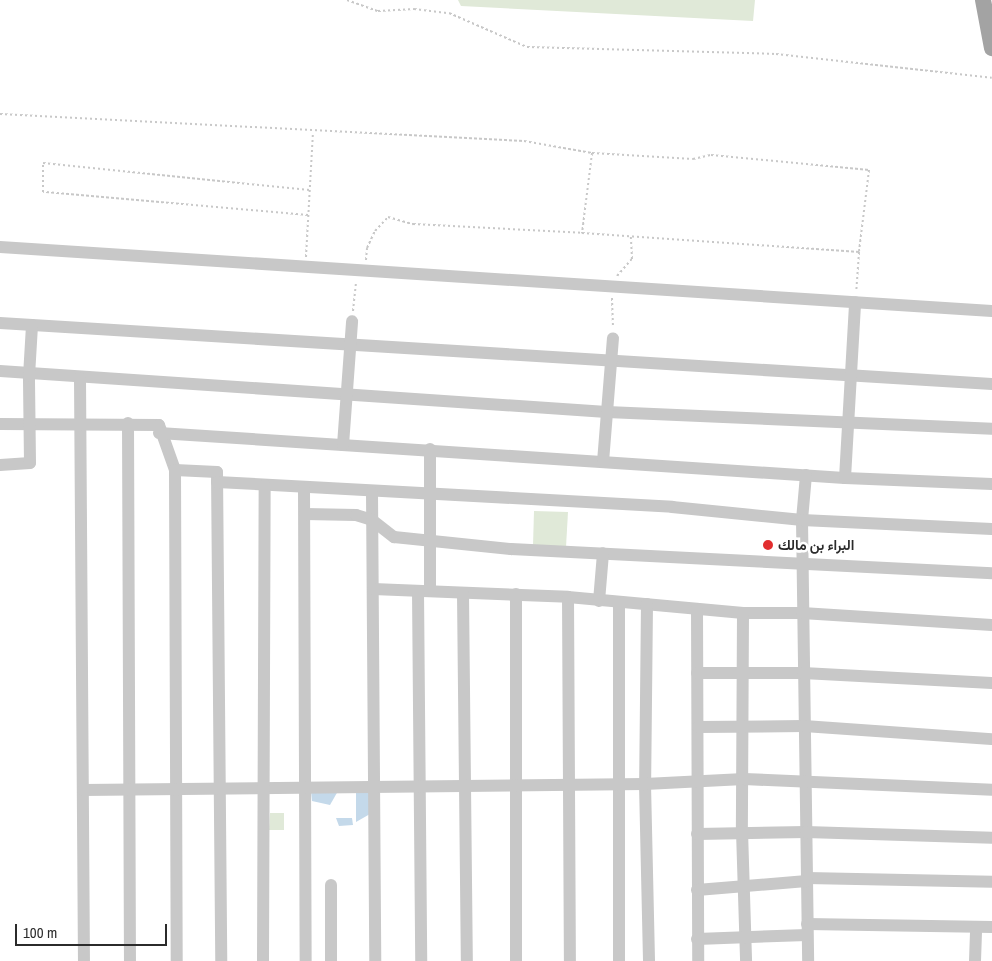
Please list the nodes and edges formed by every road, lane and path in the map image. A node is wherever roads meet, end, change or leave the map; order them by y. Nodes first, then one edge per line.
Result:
1 (347, 0) edge
2 (983, 0) edge
3 (992, 48) edge
4 (992, 78) edge
5 (0, 114) edge
6 (313, 132) junction
7 (592, 153) junction
8 (310, 190) junction
9 (308, 215) junction
10 (582, 233) junction
11 (630, 236) junction
12 (0, 247) edge
13 (859, 252) junction
14 (305, 266) junction
15 (366, 270) junction
16 (610, 286) junction
17 (855, 302) junction
18 (992, 312) edge
19 (352, 321) joint
20 (0, 323) edge
21 (32, 325) junction
22 (613, 338) joint
23 (350, 346) junction
24 (611, 362) junction
25 (0, 371) edge
26 (29, 373) junction
27 (851, 373) junction
28 (80, 378) junction
29 (992, 384) edge
30 (347, 395) junction
31 (607, 412) junction
32 (81, 422) junction
33 (848, 422) junction
34 (28, 423) junction
35 (128, 423) junction
36 (0, 424) edge
37 (992, 429) edge
38 (159, 433) junction
39 (343, 445) junction
40 (430, 449) junction
41 (603, 462) junction
42 (0, 465) edge
43 (175, 470) junction
44 (806, 476) junction
45 (845, 478) junction
46 (218, 482) junction
47 (992, 484) edge
48 (265, 485) junction
49 (304, 488) junction
50 (372, 492) junction
51 (430, 493) junction
52 (305, 514) junction
53 (372, 520) junction
54 (802, 520) junction
55 (992, 529) edge
56 (429, 541) junction
57 (603, 553) junction
58 (803, 564) junction
59 (992, 573) edge
60 (373, 589) junction
61 (424, 591) junction
62 (463, 594) junction
63 (516, 594) junction
64 (568, 597) junction
65 (599, 601) junction
66 (619, 603) junction
67 (648, 604) junction
68 (697, 609) junction
69 (743, 613) junction
70 (802, 613) junction
71 (992, 625) edge
72 (697, 673) junction
73 (803, 673) junction
74 (743, 675) junction
75 (992, 683) edge
76 (744, 725) junction
77 (804, 726) junction
78 (698, 727) junction
79 (992, 739) edge
80 (744, 779) junction
81 (804, 780) junction
82 (697, 782) junction
83 (622, 784) junction
84 (645, 784) junction
85 (568, 785) junction
86 (419, 786) junction
87 (463, 786) junction
88 (514, 786) junction
89 (373, 787) junction
90 (219, 788) junction
91 (262, 788) junction
92 (304, 788) junction
93 (130, 789) junction
94 (176, 789) junction
95 (83, 790) junction
96 (992, 790) edge
97 (742, 832) junction
98 (806, 832) junction
99 (696, 834) junction
100 (992, 838) edge
101 (807, 880) junction
102 (992, 882) edge
103 (331, 885) dead end
104 (744, 887) junction
105 (696, 890) junction
106 (992, 927) edge
107 (976, 928) junction
108 (808, 930) junction
109 (745, 935) junction
110 (697, 939) junction
111 (84, 961) edge
112 (130, 961) edge
113 (177, 961) edge
114 (221, 961) edge
115 (263, 961) edge
116 (306, 961) edge
117 (331, 961) edge
118 (375, 961) edge
119 (421, 961) edge
120 (467, 961) edge
121 (516, 961) edge
122 (570, 961) edge
123 (619, 961) edge
124 (649, 961) edge
125 (698, 961) edge
126 (746, 961) edge
127 (808, 961) edge
128 (975, 961) edge

1 - 4 path
2 - 3 main road
5 - 6 path
6 - 7 path
6 - 8 path
7 - 10 path
7 - 13 path
8 - 9 path
8 - 9 path
9 - 14 path
10 - 11 path
10 - 15 path
11 - 13 path
11 - 16 path
12 - 14 street
13 - 17 path
14 - 15 street
15 - 16 street
15 - 19 path
16 - 17 street
16 - 22 path
17 - 18 street
17 - 27 street
19 - 23 street
20 - 21 street
21 - 23 street
21 - 26 street
22 - 24 street
23 - 24 street
23 - 30 street
24 - 27 street
24 - 31 street
25 - 26 street
26 - 28 street
26 - 34 street
27 - 29 street
27 - 33 street
28 - 30 street
28 - 32 street
30 - 31 street
30 - 39 street
31 - 33 street
31 - 41 street
32 - 34 street
32 - 35 street
32 - 95 street
33 - 37 street
33 - 45 street
34 - 36 street
34 - 42 street
35 - 38 street
35 - 93 street
38 - 39 street
38 - 43 street
39 - 40 street
40 - 41 street
40 - 51 street
41 - 44 street
43 - 46 street
43 - 94 street
44 - 45 street
44 - 54 street
45 - 47 street
46 - 48 street
46 - 90 street
48 - 49 street
48 - 91 street
49 - 50 street
49 - 52 street
50 - 51 street
50 - 53 street
51 - 54 street
51 - 56 street
52 - 53 street
52 - 92 street
53 - 56 street
53 - 60 street
54 - 55 street
54 - 58 street
56 - 57 street
56 - 61 street
57 - 58 street
57 - 65 street
58 - 59 street
58 - 70 street
60 - 61 street
60 - 89 street
61 - 62 street
61 - 86 street
62 - 63 street
62 - 87 street
63 - 64 street
63 - 88 street
64 - 65 street
64 - 85 street
65 - 66 street
66 - 67 street
66 - 83 street
67 - 68 street
67 - 84 street
68 - 69 street
68 - 72 street
69 - 70 street
69 - 74 street
70 - 71 street
70 - 73 street
72 - 74 street
72 - 78 street
73 - 74 street
73 - 75 street
73 - 77 street
74 - 76 street
76 - 77 street
76 - 78 street
76 - 80 street
77 - 79 street
77 - 81 street
78 - 82 street
80 - 81 street
80 - 82 street
80 - 97 street
81 - 96 street
81 - 98 street
82 - 84 street
82 - 99 street
83 - 84 street
83 - 85 street
83 - 123 street
84 - 124 street
85 - 88 street
85 - 122 street
86 - 87 street
86 - 89 street
86 - 119 street
87 - 88 street
87 - 120 street
88 - 121 street
89 - 92 street
89 - 118 street
90 - 91 street
90 - 94 street
90 - 114 street
91 - 92 street
91 - 115 street
92 - 116 street
93 - 94 street
93 - 95 street
93 - 112 street
94 - 113 street
95 - 111 street
97 - 98 street
97 - 99 street
97 - 104 street
98 - 100 street
98 - 101 street
99 - 105 street
101 - 102 street
101 - 104 street
101 - 108 street
103 - 117 street
104 - 105 street
104 - 109 street
105 - 110 street
106 - 107 street
107 - 108 street
107 - 128 street
108 - 109 street
108 - 127 street
109 - 110 street
109 - 126 street
110 - 125 street

